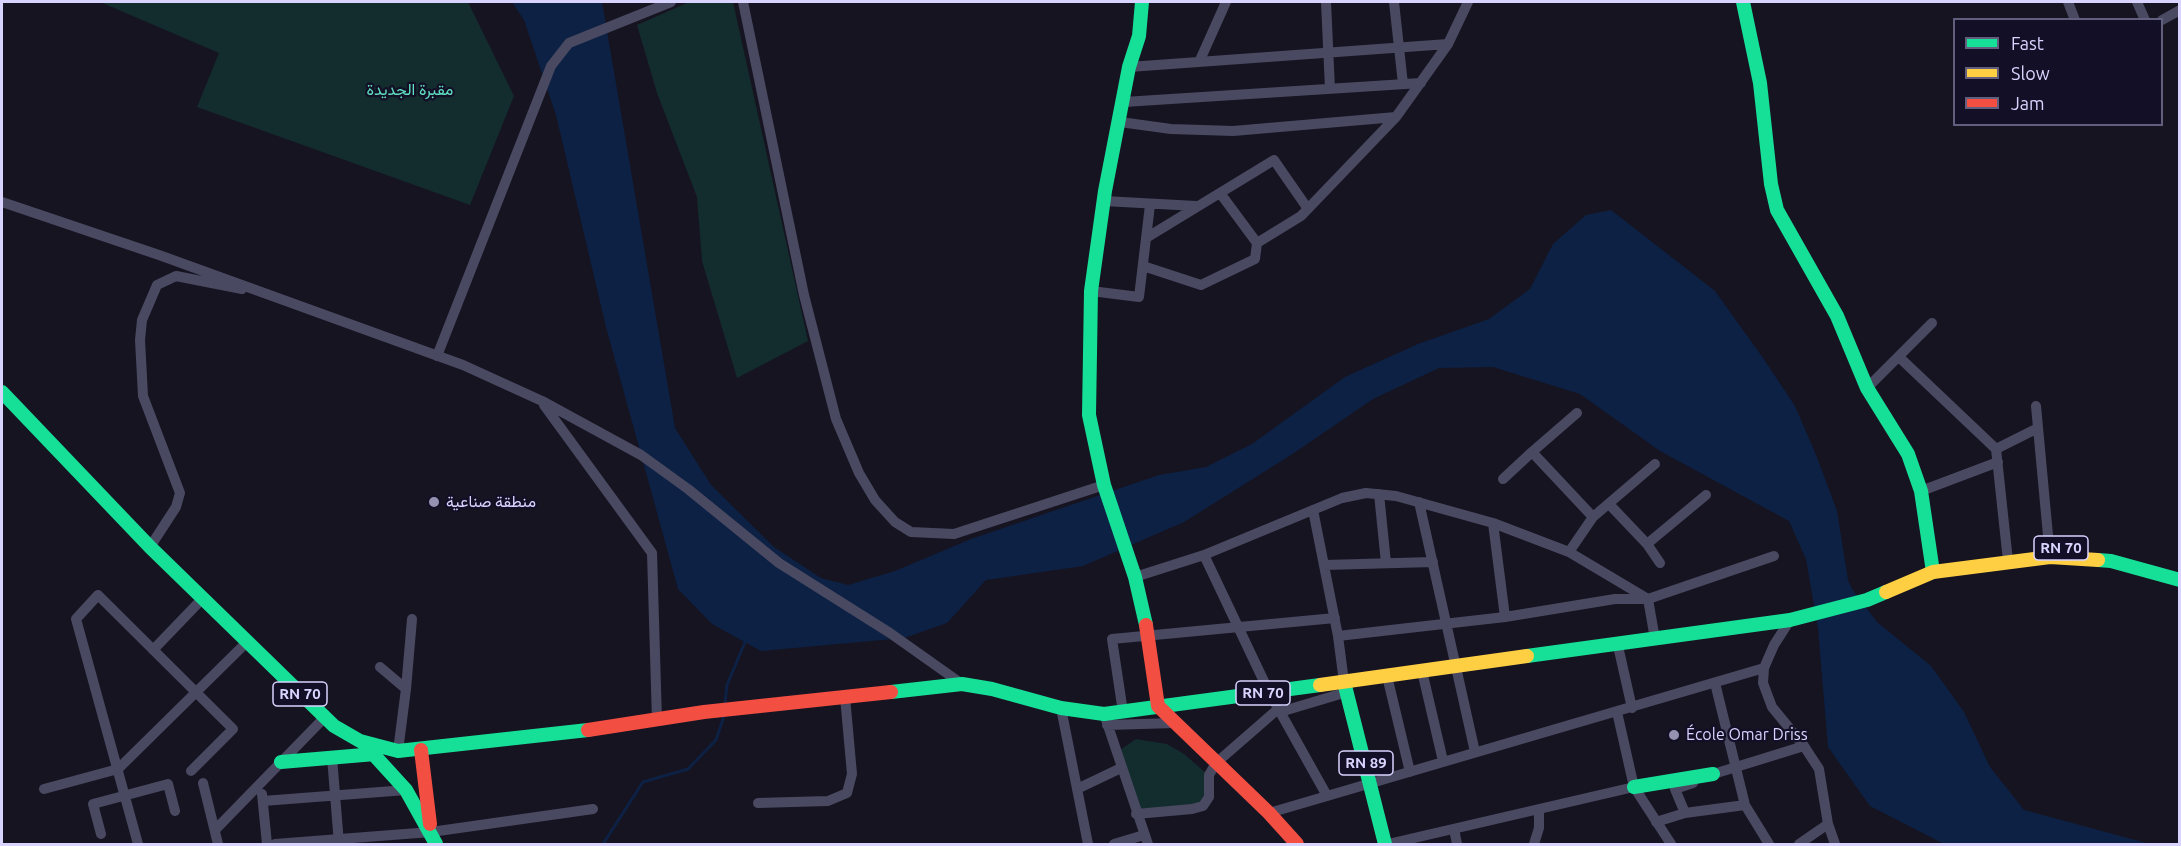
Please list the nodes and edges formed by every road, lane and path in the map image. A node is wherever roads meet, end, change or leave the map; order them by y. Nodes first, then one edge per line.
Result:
1 (671, 2) edge
2 (743, 2) edge
3 (1226, 2) edge
4 (1326, 2) edge
5 (1394, 2) edge
6 (1468, 2) edge
7 (1743, 2) edge
8 (2068, 2) edge
9 (2137, 2) edge
10 (1143, 3) edge
11 (2180, 10) edge
12 (2074, 18) edge
13 (2144, 18) edge
14 (2163, 19) edge
15 (1448, 44) junction
16 (1400, 49) junction
17 (1327, 55) junction
18 (1200, 60) junction
19 (1129, 67) junction
20 (1421, 83) junction
21 (1403, 84) junction
22 (1330, 89) junction
23 (1124, 102) junction
24 (1396, 117) junction
25 (1120, 122) junction
26 (1220, 193) junction
27 (1104, 201) junction
28 (2, 202) edge
29 (1149, 205) junction
30 (1198, 206) junction
31 (1308, 209) junction
32 (1146, 238) junction
33 (1257, 243) junction
34 (1143, 266) junction
35 (258, 290) junction
36 (1091, 291) junction
37 (1932, 323) dead end
38 (437, 356) junction
39 (1899, 357) junction
40 (1867, 388) junction
41 (3, 397) edge
42 (542, 401) junction
43 (2036, 406) dead end
44 (1577, 412) dead end
45 (2038, 428) junction
46 (1996, 449) junction
47 (1532, 452) junction
48 (1998, 462) junction
49 (1655, 464) dead end
50 (1503, 479) dead end
51 (1105, 488) junction
52 (1921, 491) junction
53 (1379, 494) junction
54 (1706, 495) dead end
55 (1419, 502) junction
56 (1609, 504) junction
57 (1313, 510) junction
58 (1593, 518) junction
59 (1493, 523) junction
60 (1647, 544) junction
61 (150, 547) junction
62 (1569, 552) junction
63 (2050, 552) junction
64 (1204, 555) junction
65 (1773, 556) dead end
66 (2112, 556) junction
67 (2007, 557) junction
68 (1433, 562) junction
69 (1386, 563) junction
70 (1660, 563) dead end
71 (1324, 565) junction
72 (2180, 569) edge
73 (1132, 570) junction
74 (1938, 572) junction
75 (2179, 580) edge
76 (203, 598) junction
77 (1648, 599) junction
78 (1505, 617) junction
79 (1335, 618) junction
80 (412, 619) dead end
81 (1793, 620) junction
82 (1447, 624) junction
83 (1238, 626) junction
84 (1149, 636) junction
85 (1338, 636) junction
86 (1655, 639) junction
87 (248, 641) junction
88 (1618, 646) junction
89 (153, 650) junction
90 (1456, 665) junction
91 (380, 667) dead end
92 (1764, 668) junction
93 (1422, 671) junction
94 (1387, 676) junction
95 (1715, 683) junction
96 (962, 684) junction
97 (1345, 687) junction
98 (405, 689) junction
99 (195, 693) junction
100 (1269, 693) junction
101 (845, 697) junction
102 (1158, 706) junction
103 (1061, 708) junction
104 (1632, 708) junction
105 (1279, 711) junction
106 (1123, 712) junction
107 (1617, 712) junction
108 (325, 717) junction
109 (1105, 720) junction
110 (657, 721) junction
111 (1175, 723) junction
112 (360, 741) junction
113 (1804, 746) junction
114 (421, 750) junction
115 (398, 751) junction
116 (1475, 752) junction
117 (375, 754) junction
118 (332, 757) junction
119 (1443, 761) junction
120 (281, 762) junction
121 (1216, 763) junction
122 (1738, 766) junction
123 (1121, 768) junction
124 (118, 769) junction
125 (191, 771) dead end
126 (1410, 772) junction
127 (1713, 774) junction
128 (261, 782) junction
129 (1371, 782) junction
130 (203, 783) dead end
131 (1634, 787) junction
132 (44, 789) dead end
133 (1077, 789) junction
134 (406, 790) junction
135 (1326, 794) junction
136 (335, 795) junction
137 (126, 796) junction
138 (263, 801) junction
139 (758, 803) dead end
140 (1745, 805) junction
141 (593, 809) dead end
142 (1539, 810) junction
143 (175, 811) dead end
144 (1136, 813) junction
145 (1269, 813) junction
146 (1685, 813) junction
147 (1656, 822) junction
148 (1828, 825) junction
149 (214, 830) junction
150 (1454, 830) junction
151 (101, 834) dead end
152 (433, 838) edge
153 (1146, 840) edge
154 (339, 842) edge
155 (138, 844) edge
156 (218, 844) edge
157 (267, 844) edge
158 (276, 844) edge
159 (1088, 844) edge
160 (1114, 844) edge
161 (1297, 844) edge
162 (1387, 844) edge
163 (1458, 844) edge
164 (1534, 844) edge
165 (1671, 844) edge
166 (1769, 844) edge
167 (1799, 844) edge
168 (1835, 844) edge

1 - 38 street
2 - 51 street
3 - 18 street
4 - 17 street
5 - 16 street
6 - 15 street
7 - 40 main road
8 - 12 street
9 - 13 street
10 - 19 main road
11 - 14 street
15 - 16 street
15 - 20 street
16 - 17 street
16 - 21 street
17 - 18 street
17 - 22 street
18 - 19 street
19 - 23 main road
20 - 21 street
20 - 24 street
21 - 22 street
22 - 23 street
23 - 25 main road
24 - 25 street
24 - 31 street
25 - 27 main road
26 - 30 street
26 - 31 street
26 - 33 street
27 - 29 street
27 - 36 main road
28 - 35 street
29 - 30 street
29 - 32 street
30 - 32 street
31 - 33 street
32 - 34 street
33 - 34 street
34 - 36 street
35 - 38 street
35 - 61 street
36 - 51 main road
37 - 39 street
38 - 42 street
39 - 40 street
39 - 46 street
40 - 52 main road
41 - 61 main road, RN 70
42 - 96 street
42 - 110 street
43 - 45 street
44 - 47 street
45 - 46 street
45 - 63 street
46 - 48 street
47 - 50 street
47 - 58 street
48 - 52 street
48 - 67 street
49 - 56 street
51 - 73 main road
52 - 74 main road
53 - 55 street
53 - 57 street
53 - 69 street
54 - 60 street
55 - 59 street
55 - 68 street
56 - 58 street
56 - 60 street
57 - 64 street
57 - 71 street
58 - 62 street
59 - 62 street
59 - 78 street
60 - 70 street
61 - 76 main road, RN 70
62 - 77 street
63 - 66 main road, RN 70
63 - 67 main road, RN 70
64 - 73 street
64 - 83 street
65 - 77 street
66 - 72 main road, RN 70
66 - 75 main road, RN 70
67 - 74 main road, RN 70
68 - 69 street
68 - 82 street
69 - 71 street
71 - 79 street
73 - 84 main road
74 - 81 main road, RN 70
76 - 87 main road, RN 70
76 - 89 street
77 - 78 street
77 - 86 street
78 - 82 street
79 - 83 street
79 - 85 street
80 - 98 street
81 - 86 main road, RN 70
81 - 92 street
82 - 85 street
82 - 90 street
83 - 84 street
83 - 100 street
84 - 102 main road
84 - 106 street
85 - 97 street
86 - 88 main road, RN 70
87 - 99 street
87 - 108 main road, RN 70
88 - 90 main road, RN 70
88 - 104 street
89 - 99 street
89 - 124 street
90 - 93 main road, RN 70
90 - 116 street
91 - 98 street
92 - 95 street
92 - 113 street
93 - 94 main road, RN 70
93 - 119 street
94 - 97 main road, RN 70
94 - 126 street
95 - 104 street
95 - 122 street
96 - 101 main road, RN 70
96 - 103 main road, RN 70
97 - 100 main road, RN 70
97 - 105 street
97 - 129 main road, RN 89
98 - 115 street
99 - 124 street
99 - 125 street
100 - 102 main road, RN 70
100 - 105 street
101 - 110 main road, RN 70
101 - 139 street
102 - 106 main road, RN 70
102 - 111 main road
103 - 109 main road, RN 70
103 - 133 street
104 - 107 street
105 - 121 street
105 - 135 street
106 - 109 main road, RN 70
107 - 116 street
107 - 131 street
108 - 112 main road, RN 70
108 - 120 street
109 - 111 street
109 - 123 street
110 - 114 main road, RN 70
111 - 121 main road
112 - 115 main road, RN 70
112 - 117 main road
113 - 122 street
113 - 148 street
114 - 115 main road, RN 70
114 - 152 main road
116 - 119 street
117 - 118 main road
117 - 134 main road
118 - 120 main road
118 - 136 street
119 - 126 street
120 - 128 street
121 - 144 street
121 - 145 main road
122 - 127 street
122 - 140 street
123 - 133 street
123 - 144 street
124 - 132 street
124 - 137 street
126 - 129 street
127 - 131 main road
127 - 146 street
128 - 138 street
128 - 149 street
129 - 135 street
129 - 162 main road, RN 89
130 - 149 street
131 - 142 street
131 - 147 street
133 - 159 street
134 - 136 street
134 - 152 main road
135 - 145 street
136 - 138 street
136 - 154 street
137 - 143 street
137 - 151 street
137 - 155 street
138 - 157 street
140 - 146 street
140 - 166 street
141 - 152 street
142 - 150 street
142 - 164 street
144 - 153 street
145 - 161 main road
146 - 147 street
147 - 165 street
148 - 167 street
148 - 168 street
149 - 156 street
150 - 162 street
150 - 163 street
152 - 154 street
153 - 160 street
154 - 158 street

